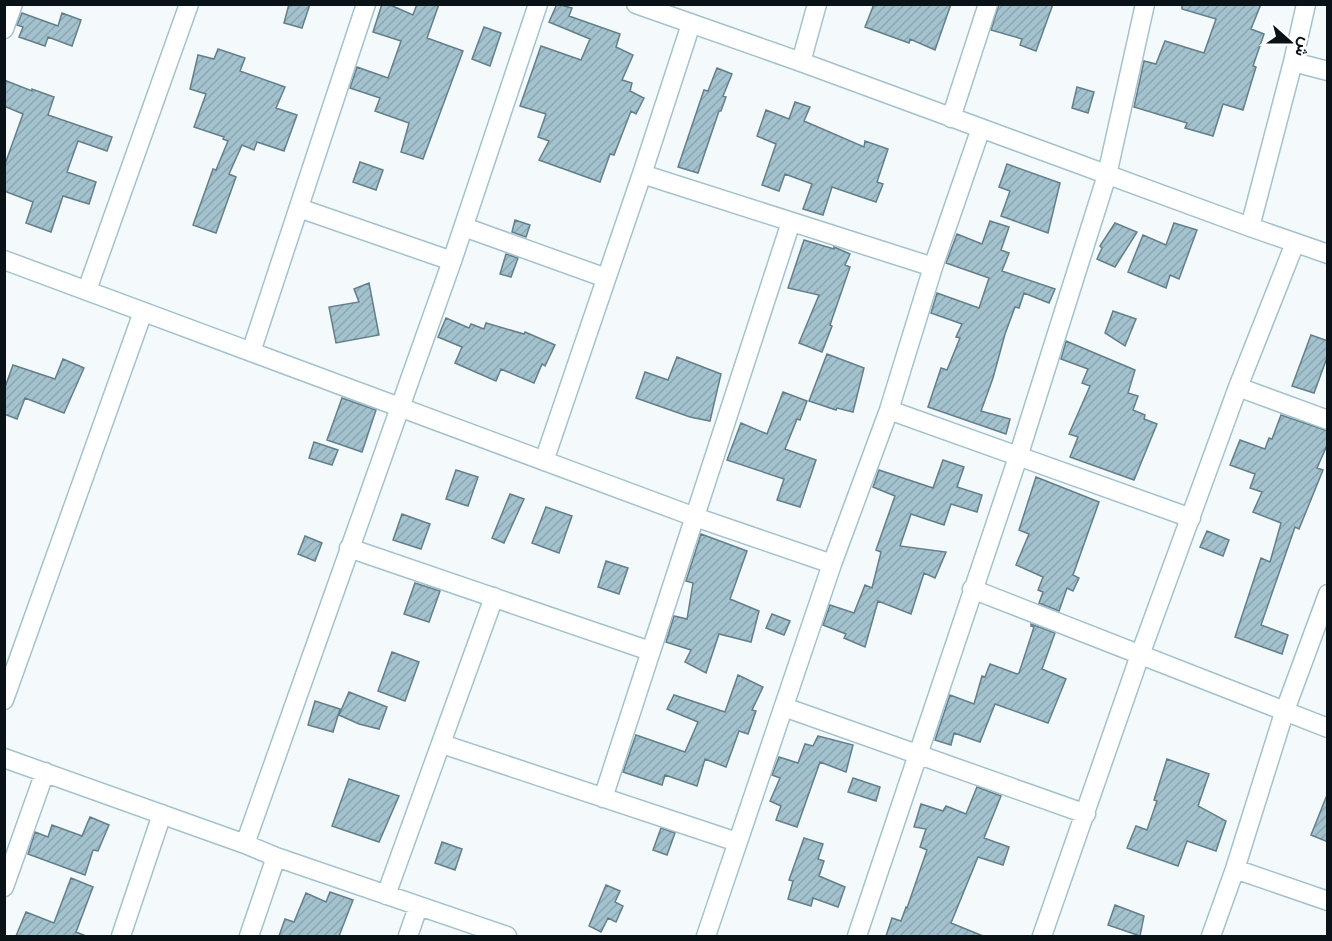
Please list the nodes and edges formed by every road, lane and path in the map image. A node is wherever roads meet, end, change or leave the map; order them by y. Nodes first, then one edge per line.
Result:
1 (13, 4) edge
2 (366, 4) edge
3 (538, 4) edge
4 (636, 4) edge
5 (817, 4) edge
6 (988, 4) edge
7 (1145, 4) edge
8 (1306, 4) edge
9 (183, 6) edge
10 (659, 8) edge
11 (691, 24) junction
12 (4, 29) edge
13 (801, 62) junction
14 (1293, 63) junction
15 (1328, 70) edge
16 (951, 118) junction
17 (981, 128) junction
18 (642, 174) junction
19 (1107, 174) junction
20 (299, 208) junction
21 (791, 222) junction
22 (464, 227) junction
23 (1250, 227) junction
24 (1295, 243) junction
25 (1328, 254) edge
26 (5, 260) edge
27 (453, 261) junction
28 (933, 267) junction
29 (606, 278) junction
30 (87, 290) junction
31 (143, 312) junction
32 (251, 352) junction
33 (1238, 387) junction
34 (400, 408) junction
35 (889, 410) junction
36 (1328, 420) edge
37 (1018, 457) junction
38 (544, 461) junction
39 (695, 517) junction
40 (1191, 518) junction
41 (349, 548) junction
42 (832, 564) junction
43 (972, 590) junction
44 (1328, 594) edge
45 (494, 597) junction
46 (650, 651) junction
47 (1140, 655) junction
48 (4, 700) edge
49 (784, 707) junction
50 (1284, 713) junction
51 (1328, 728) edge
52 (442, 744) junction
53 (917, 755) junction
54 (4, 758) edge
55 (45, 772) junction
56 (603, 798) junction
57 (162, 814) junction
58 (1086, 814) junction
59 (737, 842) junction
60 (245, 844) junction
61 (276, 858) junction
62 (1235, 869) junction
63 (4, 887) edge
64 (386, 895) junction
65 (1328, 901) edge
66 (418, 907) junction
67 (121, 936) edge
68 (249, 936) edge
69 (408, 936) edge
70 (507, 936) edge
71 (706, 936) edge
72 (857, 936) edge
73 (1042, 936) edge
74 (1211, 936) edge

1 - 12 street
2 - 20 street
3 - 22 street
4 - 10 street
5 - 13 street
6 - 16 street
7 - 19 street
8 - 14 street
9 - 30 street
10 - 11 street
11 - 13 street
11 - 18 street
13 - 16 street
14 - 15 street
14 - 23 street
16 - 17 street
17 - 19 street
17 - 28 street
18 - 21 street
18 - 29 street
19 - 23 street
19 - 37 street
20 - 27 street
20 - 32 street
21 - 28 street
21 - 39 street
22 - 27 street
22 - 29 street
23 - 24 street
24 - 25 street
24 - 33 street
26 - 30 street
27 - 34 street
28 - 35 street
29 - 38 street
30 - 31 street
31 - 32 street
31 - 48 street
32 - 34 street
33 - 36 street
33 - 40 street
34 - 38 street
34 - 41 street
35 - 37 street
35 - 42 street
37 - 40 street
37 - 43 street
38 - 39 street
39 - 42 street
39 - 46 street
40 - 47 street
41 - 45 street
41 - 60 street
42 - 49 street
43 - 47 street
43 - 53 street
44 - 50 street
45 - 46 street
45 - 52 street
46 - 56 street
47 - 50 street
47 - 58 street
49 - 53 street
49 - 59 street
50 - 51 street
50 - 62 street
52 - 56 street
52 - 64 street
53 - 58 street
53 - 72 street
54 - 55 street
55 - 57 street
55 - 63 street
56 - 59 street
57 - 60 street
57 - 67 street
58 - 73 street
59 - 71 street
60 - 61 street
61 - 64 street
61 - 68 street
62 - 65 street
62 - 74 street
64 - 66 street
66 - 69 street
66 - 70 street

